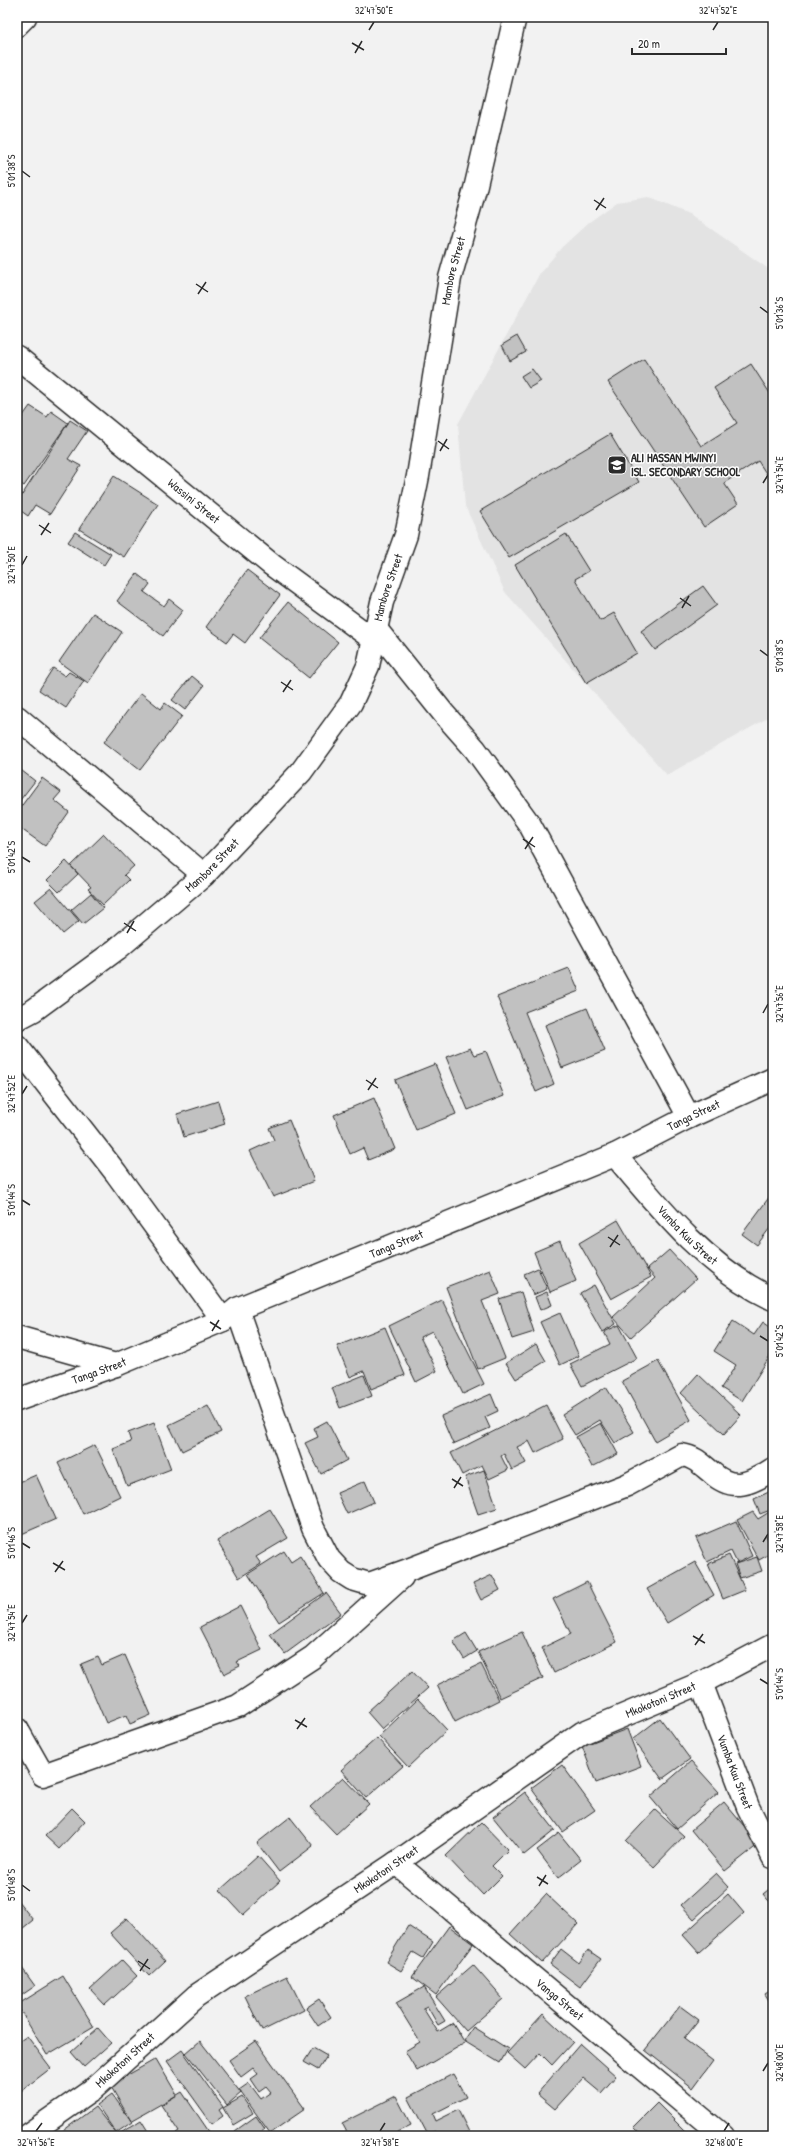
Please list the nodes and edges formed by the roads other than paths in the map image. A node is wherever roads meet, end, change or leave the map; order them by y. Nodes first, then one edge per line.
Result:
1 (25, 17) edge
2 (515, 17) edge
3 (17, 25) edge
4 (17, 357) edge
5 (375, 635) junction
6 (17, 717) edge
7 (204, 875) junction
8 (17, 1019) edge
9 (17, 1046) edge
10 (773, 1080) edge
11 (689, 1117) junction
12 (615, 1154) junction
13 (773, 1299) edge
14 (230, 1315) junction
15 (17, 1337) edge
16 (116, 1365) junction
17 (17, 1400) edge
18 (773, 1469) edge
19 (408, 1570) junction
20 (773, 1645) edge
21 (701, 1684) junction
22 (17, 1729) edge
23 (773, 1857) edge
24 (396, 1863) junction
25 (26, 2136) edge
26 (723, 2136) edge

1 - 3 street
2 - 5 street, Mambore Street
4 - 5 street, Wassini Street
5 - 7 street, Mambore Street
5 - 11 street, Wassini Street
6 - 7 street
7 - 8 street, Mambore Street
9 - 14 street
10 - 11 street, Tanga Street
11 - 12 street, Tanga Street
12 - 13 street, Vumba Kuu Street
12 - 14 street, Tanga Street
14 - 16 street, Tanga Street
14 - 19 street
15 - 16 street
16 - 17 street, Tanga Street
18 - 19 street
19 - 22 street
20 - 21 street, Mkokotoni Street
21 - 23 street, Vumba Kuu Street
21 - 24 street, Mkokotoni Street
24 - 25 street, Mkokotoni Street
24 - 26 street, Vanga Street

